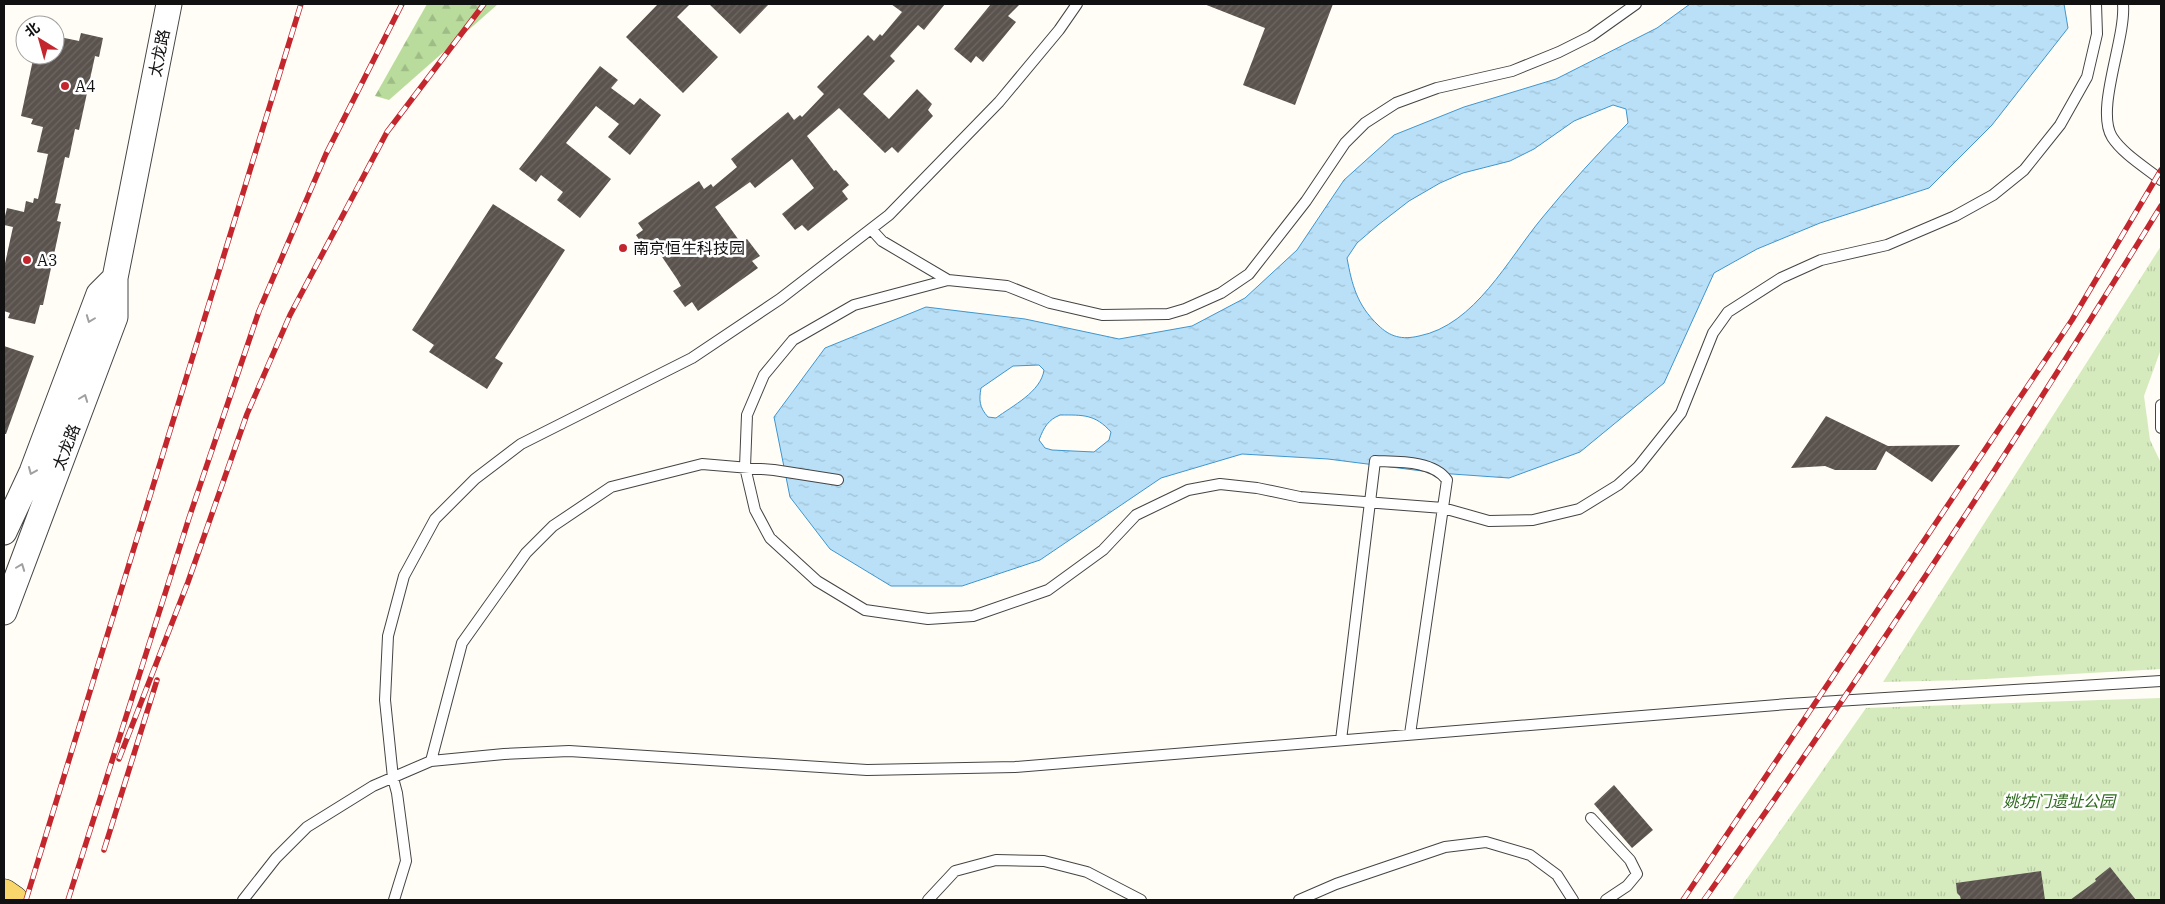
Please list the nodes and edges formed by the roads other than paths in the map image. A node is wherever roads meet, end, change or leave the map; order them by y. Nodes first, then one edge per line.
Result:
1 (169, 4) edge
2 (1077, 4) edge
3 (1636, 4) edge
4 (2096, 4) edge
5 (2123, 4) edge
6 (2161, 180) edge
7 (871, 229) junction
8 (115, 278) junction
9 (948, 280) junction
10 (2161, 405) edge
11 (2161, 428) edge
12 (745, 467) junction
13 (838, 480) dead end
14 (1370, 502) junction
15 (1443, 508) junction
16 (4, 532) edge
17 (4, 612) edge
18 (2161, 681) edge
19 (1410, 734) junction
20 (1341, 740) junction
21 (431, 761) junction
22 (394, 778) junction
23 (1591, 818) dead end
24 (4, 893) edge
25 (14, 900) edge
26 (243, 900) edge
27 (394, 900) edge
28 (928, 900) edge
29 (1141, 900) edge
30 (1299, 900) edge
31 (1573, 900) edge
32 (1606, 900) edge

1 - 8 street, 太龙路
2 - 7 lane
3 - 9 lane
4 - 15 lane
5 - 6 lane
7 - 9 lane
7 - 22 lane
8 -> 16 street, 太龙路
17 -> 8 street, 太龙路
9 - 12 lane
10 - 11 lane
12 - 13 lane
12 - 14 lane
12 - 21 lane
14 - 15 lane
14 - 15 lane
14 - 20 lane
15 - 19 lane
18 - 19 lane
19 - 20 lane
20 - 21 lane
21 - 22 lane
22 - 26 lane
22 - 27 lane
23 - 32 lane
24 - 25 main road
28 - 29 lane
30 - 31 lane

